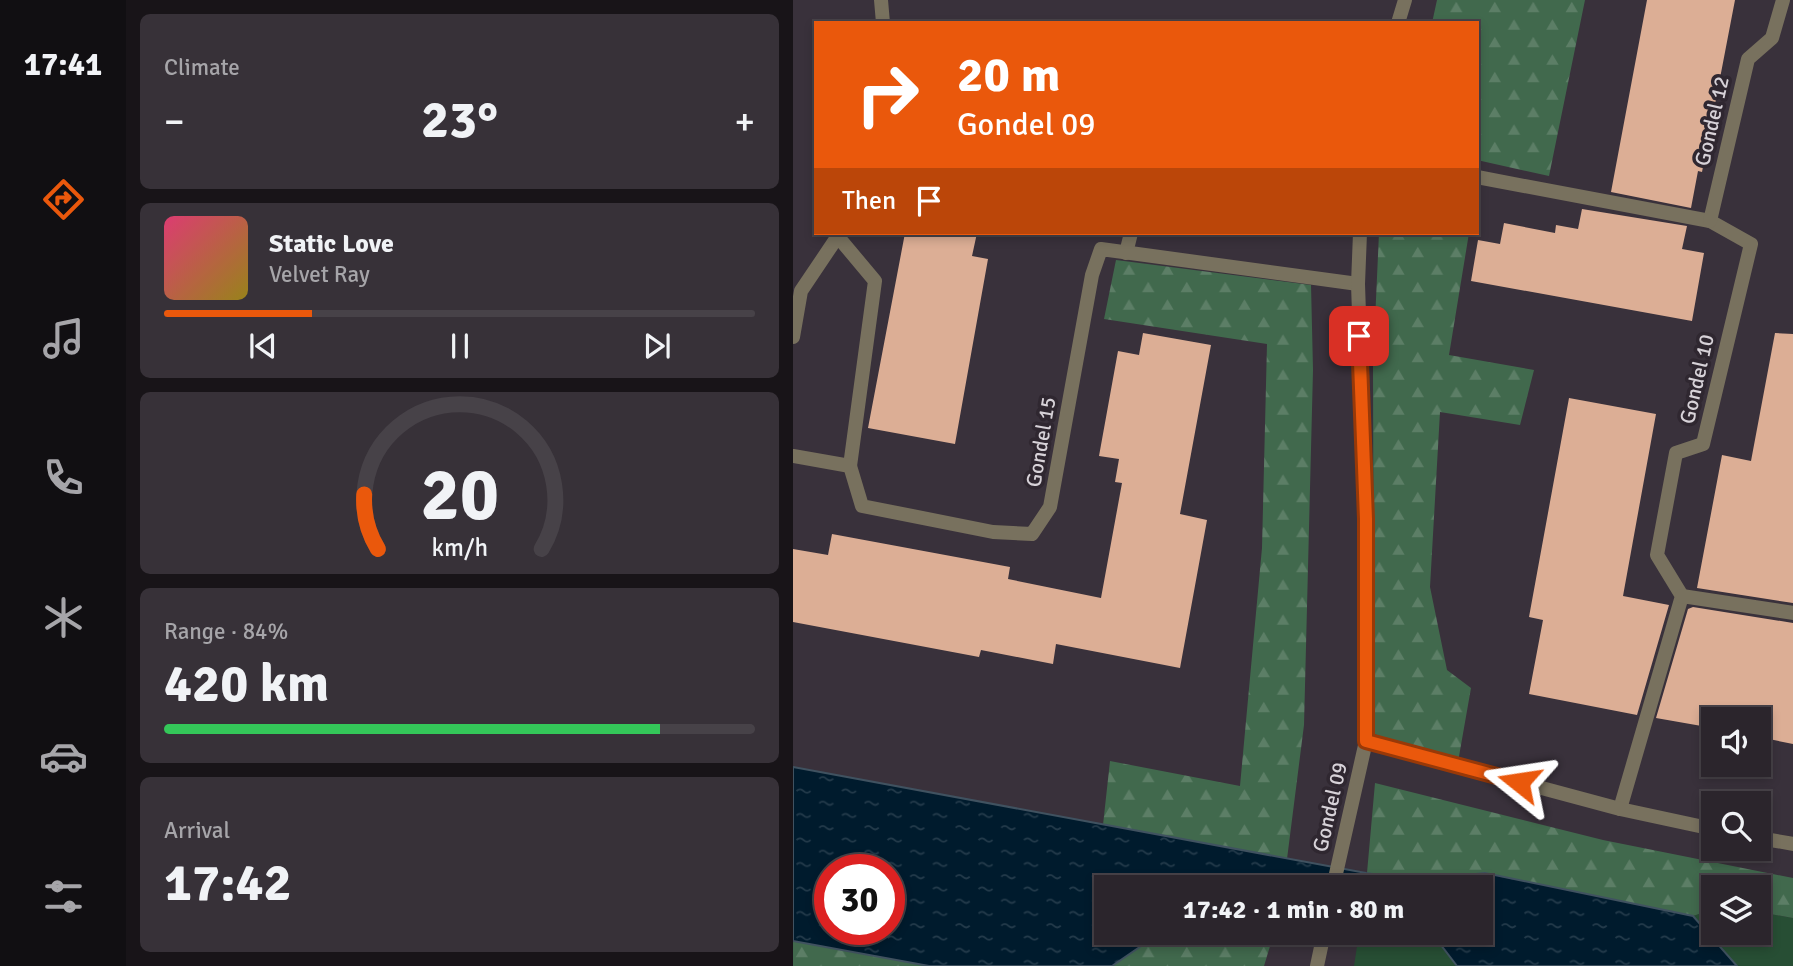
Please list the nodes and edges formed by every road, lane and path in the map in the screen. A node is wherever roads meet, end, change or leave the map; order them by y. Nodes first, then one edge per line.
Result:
1 (881, 0) edge
2 (1405, 0) edge
3 (1783, 0) edge
4 (883, 21) edge
5 (1400, 21) edge
6 (1479, 177) edge
7 (1710, 221) junction
8 (840, 235) edge
9 (1130, 235) edge
10 (1360, 235) edge
11 (1126, 253) junction
12 (1358, 284) junction
13 (793, 337) edge
14 (793, 456) edge
15 (850, 466) junction
16 (1682, 596) junction
17 (1793, 612) edge
18 (1366, 741) junction
19 (1620, 809) junction
20 (1701, 826) edge
21 (1771, 840) edge
22 (1793, 844) edge
23 (1336, 875) edge
24 (1321, 945) edge
25 (1317, 966) edge

1 - 4 street
2 - 5 street
3 - 7 street, Gondel 12
6 - 7 street
7 - 16 street, Gondel 10
8 - 13 street, Gondel 15
8 - 15 street, Gondel 15
9 - 11 street
10 - 12 street, Gondel 09
11 - 12 street, Gondel 15
11 - 15 street, Gondel 15
12 - 18 street, Gondel 09
14 - 15 street
16 - 17 street
16 - 19 street
18 - 19 street
18 - 23 street, Gondel 09
19 - 20 street
21 - 22 street
24 - 25 street

